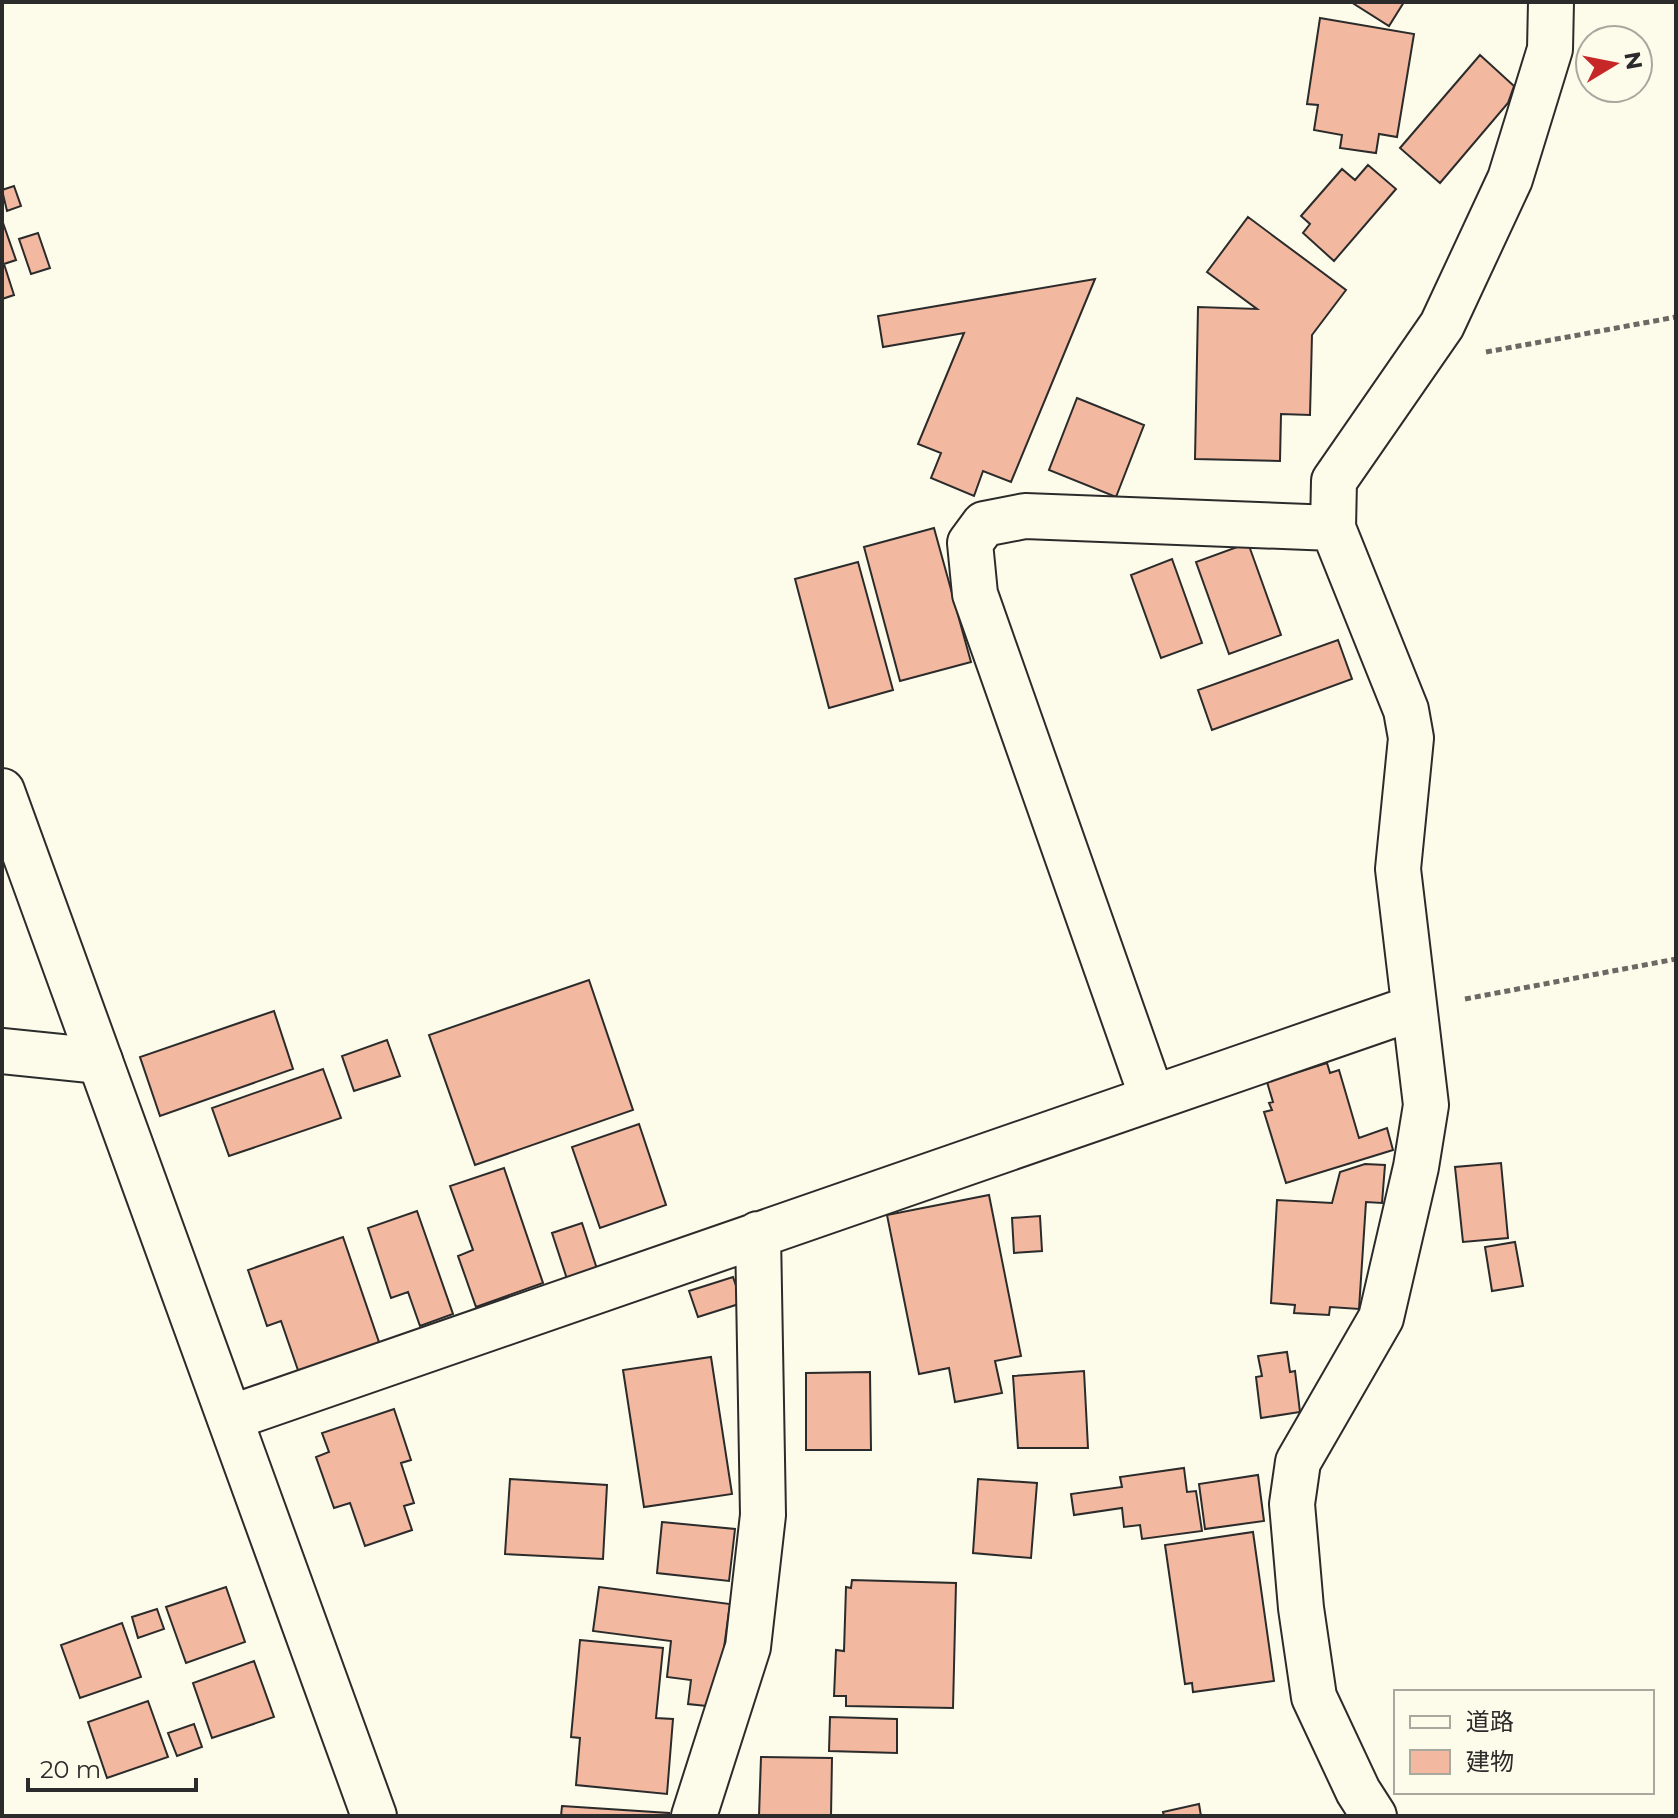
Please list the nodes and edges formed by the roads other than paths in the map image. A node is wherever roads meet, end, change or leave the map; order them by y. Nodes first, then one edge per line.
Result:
1 (1551, 2) edge
2 (1333, 528) junction
3 (2, 791) edge
4 (1413, 1008) junction
5 (2, 1051) edge
6 (100, 1061) junction
7 (1152, 1097) junction
8 (758, 1234) junction
9 (230, 1418) junction
10 (374, 1816) edge
11 (694, 1816) edge
12 (1374, 1816) edge

1 - 2 street
2 - 4 street
2 - 7 street
3 - 6 street
4 - 7 street
4 - 12 street
5 - 6 street
6 - 9 street
7 - 8 street
8 - 9 street
8 - 11 street
9 - 10 street

